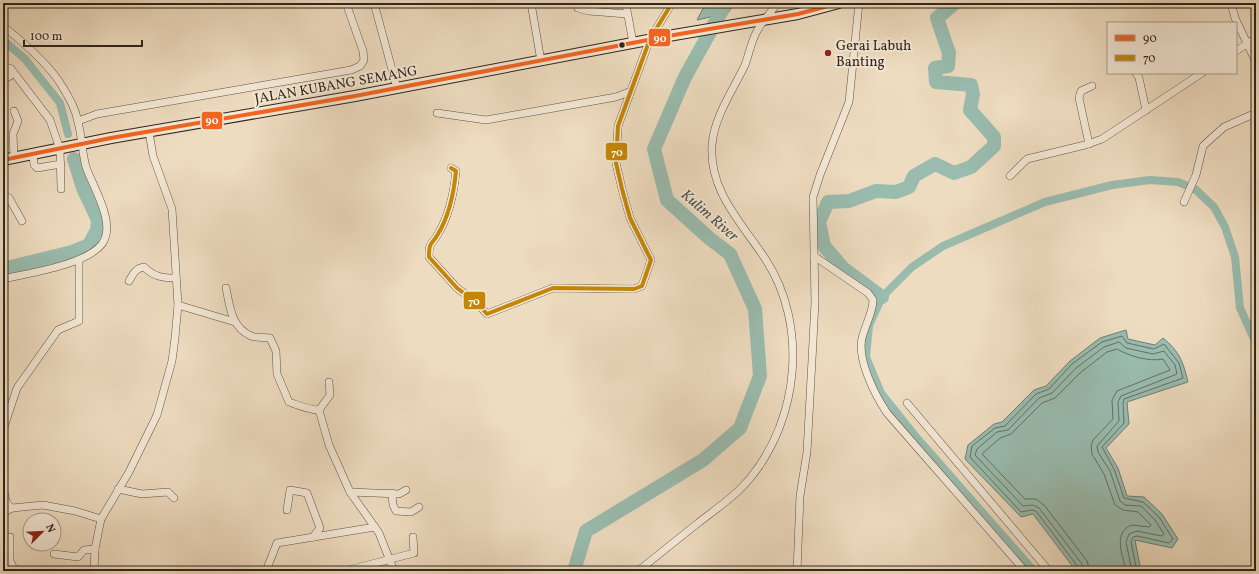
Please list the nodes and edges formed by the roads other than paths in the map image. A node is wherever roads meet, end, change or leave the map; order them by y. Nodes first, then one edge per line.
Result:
1 (346, 3) edge
2 (374, 3) edge
3 (531, 3) edge
4 (628, 3) edge
5 (672, 3) edge
6 (777, 3) edge
7 (839, 3) edge
8 (859, 3) edge
9 (1230, 3) edge
10 (578, 8) dead end
11 (627, 14) junction
12 (767, 18) junction
13 (1237, 22) edge
14 (1237, 22) edge
15 (3, 26) edge
16 (1256, 38) edge
17 (650, 39) junction
18 (633, 43) junction
19 (1247, 44) junction
20 (1237, 50) edge
21 (541, 60) junction
22 (1256, 62) edge
23 (3, 66) edge
24 (11, 69) junction
25 (1137, 74) edge
26 (1200, 74) edge
27 (3, 80) edge
28 (1092, 86) dead end
29 (397, 88) junction
30 (629, 92) junction
31 (1146, 110) junction
32 (14, 112) dead end
33 (437, 113) dead end
34 (1256, 113) edge
35 (78, 121) junction
36 (149, 132) junction
37 (82, 144) junction
38 (1089, 144) junction
39 (60, 149) junction
40 (33, 154) junction
41 (14, 158) junction
42 (3, 160) edge
43 (61, 164) junction
44 (452, 168) dead end
45 (1010, 176) dead end
46 (61, 189) dead end
47 (3, 195) edge
48 (1184, 202) dead end
49 (22, 221) dead end
50 (814, 256) junction
51 (79, 261) junction
52 (176, 278) junction
53 (3, 279) edge
54 (129, 281) dead end
55 (226, 288) dead end
56 (178, 305) junction
57 (234, 322) junction
58 (329, 382) dead end
59 (907, 403) dead end
60 (319, 410) junction
61 (3, 438) edge
62 (3, 489) edge
63 (118, 489) junction
64 (406, 490) dead end
65 (350, 492) junction
66 (392, 493) junction
67 (174, 498) dead end
68 (419, 506) dead end
69 (12, 508) junction
70 (287, 510) dead end
71 (3, 513) edge
72 (101, 519) junction
73 (375, 527) junction
74 (10, 537) dead end
75 (313, 537) junction
76 (413, 537) dead end
77 (95, 549) junction
78 (54, 554) dead end
79 (3, 555) edge
80 (390, 558) junction
81 (14, 571) edge
82 (94, 571) edge
83 (266, 571) edge
84 (345, 571) edge
85 (394, 571) edge
86 (638, 571) edge
87 (797, 571) edge
88 (1025, 571) edge
89 (1049, 571) edge

1 - 35 street
2 - 29 street
3 - 21 street
4 - 11 street
5 - 17 street
6 - 12 street
7 - 12 main road, JALAN KUBANG SEMANG
8 - 50 street
9 - 13 street
10 - 11 street
11 - 18 street
12 - 17 main road, JALAN KUBANG SEMANG
12 - 86 street
14 - 19 street
15 - 35 street
16 - 19 street
17 - 18 main road, JALAN KUBANG SEMANG
17 - 30 street
18 - 21 main road, JALAN KUBANG SEMANG
19 - 20 street
19 - 22 street
21 - 29 main road, JALAN KUBANG SEMANG
23 - 24 street
24 - 27 street
24 - 39 street
25 - 31 street
26 - 31 street
28 - 38 street
29 - 36 main road, JALAN KUBANG SEMANG
30 - 33 street
30 - 44 street
31 - 38 street
32 - 41 street
34 - 48 street
35 - 37 street
36 - 37 main road, JALAN KUBANG SEMANG
36 - 52 street
37 - 39 main road, JALAN KUBANG SEMANG
37 - 51 street
38 - 45 street
39 - 40 main road, JALAN KUBANG SEMANG
39 - 43 street
40 - 41 main road, JALAN KUBANG SEMANG
40 - 43 street
41 - 42 main road, JALAN KUBANG SEMANG
43 - 46 street
47 - 49 street
50 - 87 street
50 - 88 street
51 - 53 street
51 - 61 street
52 - 54 street
52 - 56 street
55 - 57 street
56 - 57 street
56 - 63 street
57 - 60 street
58 - 60 street
59 - 89 street
60 - 65 street
62 - 69 street
63 - 67 street
63 - 72 street
64 - 66 street
65 - 66 street
65 - 73 street
66 - 68 street
69 - 71 street
69 - 72 street
70 - 75 street
72 - 77 street
73 - 75 street
73 - 80 street
74 - 81 street
75 - 83 street
76 - 80 street
77 - 78 street
77 - 82 street
79 - 81 street
80 - 84 street
80 - 85 street

